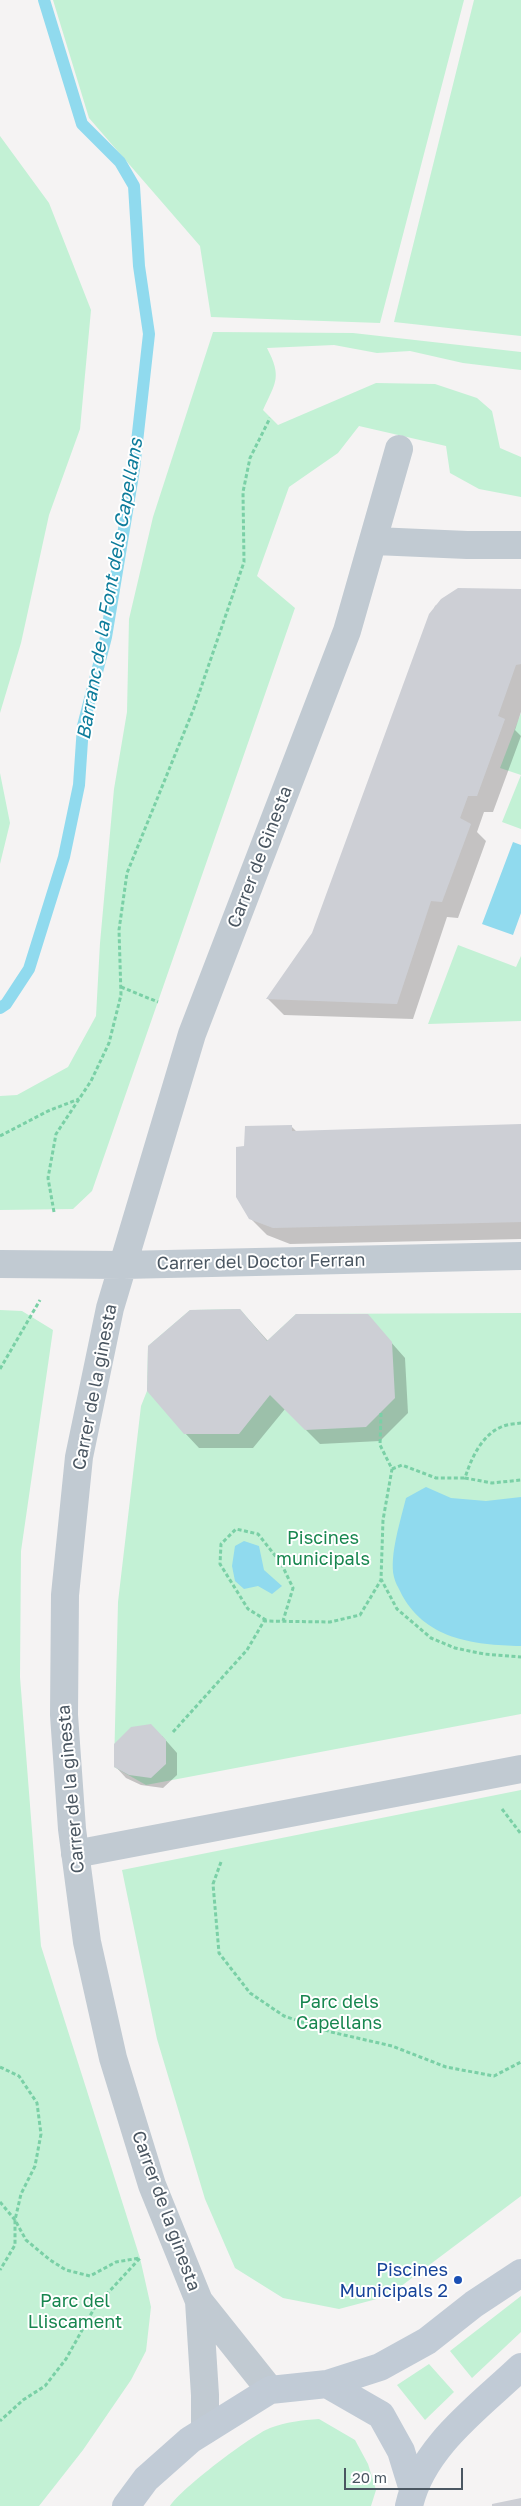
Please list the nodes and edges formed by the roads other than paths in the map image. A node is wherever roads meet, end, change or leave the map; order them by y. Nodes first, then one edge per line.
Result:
1 (399, 449) dead end
2 (374, 541) junction
3 (521, 545) edge
4 (521, 1256) edge
5 (0, 1264) edge
6 (123, 1265) junction
7 (521, 1769) edge
8 (75, 1854) junction
9 (521, 2273) edge
10 (199, 2301) junction
11 (521, 2367) edge
12 (328, 2384) junction
13 (270, 2390) junction
14 (205, 2430) junction
15 (411, 2498) edge
16 (126, 2506) edge

1 - 2 street, Carrer de Ginesta
2 - 3 street
2 - 6 street, Carrer de Ginesta
4 - 6 street, Carrer del Doctor Ferran
5 - 6 street, Carrer del Doctor Ferran
6 - 8 street, Carrer de la ginesta
7 - 8 street
8 - 10 street, Carrer de la ginesta
9 - 12 main road
10 - 13 street, Carrer de la ginesta
10 - 14 street, Carrer de la ginesta
11 - 15 main road
12 - 13 main road
12 - 15 main road
13 - 14 main road
14 - 16 main road

